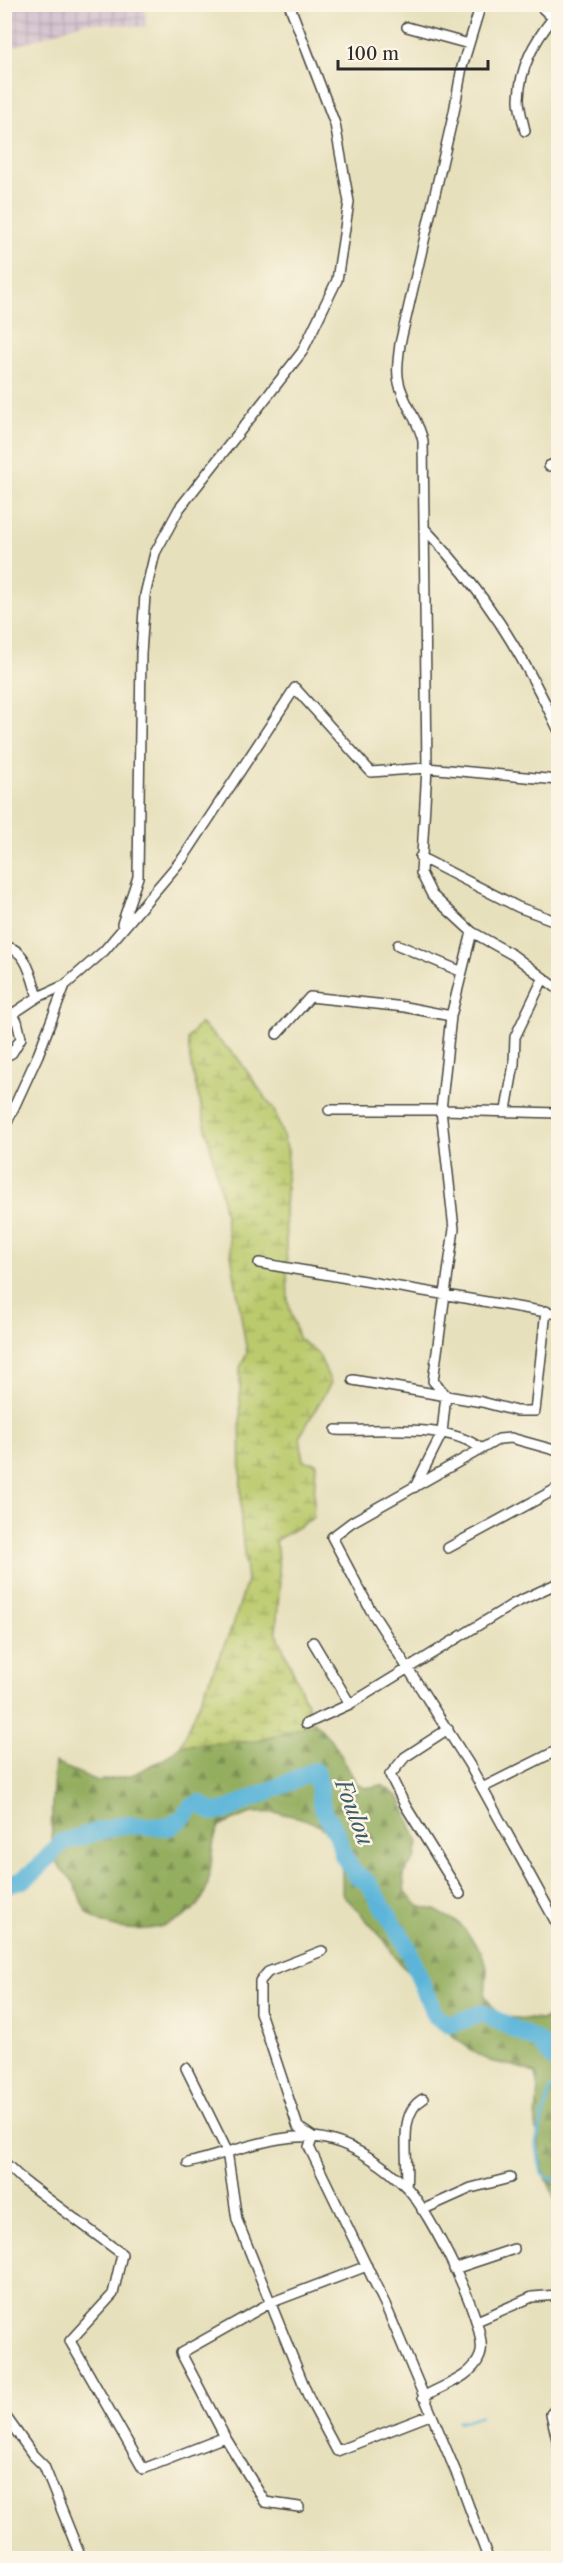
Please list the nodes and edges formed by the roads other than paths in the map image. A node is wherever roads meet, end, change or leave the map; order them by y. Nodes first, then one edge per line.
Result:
1 (289, 4) edge
2 (481, 4) edge
3 (538, 4) edge
4 (556, 21) edge
5 (407, 27) dead end
6 (470, 44) junction
7 (525, 131) dead end
8 (558, 462) edge
9 (549, 466) dead end
10 (424, 528) junction
11 (558, 729) edge
12 (427, 768) junction
13 (558, 780) edge
14 (420, 857) junction
15 (558, 922) edge
16 (118, 932) junction
17 (472, 932) junction
18 (398, 945) dead end
19 (4, 947) edge
20 (460, 971) junction
21 (543, 979) junction
22 (64, 986) junction
23 (558, 989) edge
24 (38, 997) junction
25 (8, 1014) edge
26 (451, 1017) junction
27 (277, 1034) dead end
28 (5, 1058) edge
29 (329, 1110) dead end
30 (441, 1110) junction
31 (506, 1110) junction
32 (558, 1113) edge
33 (4, 1129) edge
34 (259, 1263) dead end
35 (444, 1294) junction
36 (546, 1311) junction
37 (558, 1314) edge
38 (353, 1380) dead end
39 (446, 1395) junction
40 (336, 1430) dead end
41 (442, 1433) junction
42 (480, 1448) junction
43 (558, 1451) edge
44 (415, 1487) junction
45 (558, 1489) edge
46 (448, 1548) dead end
47 (558, 1583) edge
48 (313, 1642) dead end
49 (410, 1669) junction
50 (350, 1704) junction
51 (306, 1724) dead end
52 (448, 1729) junction
53 (558, 1750) edge
54 (482, 1788) junction
55 (460, 1894) dead end
56 (558, 1926) edge
57 (322, 1951) dead end
58 (186, 2068) dead end
59 (423, 2099) dead end
60 (313, 2137) junction
61 (227, 2151) junction
62 (4, 2162) edge
63 (188, 2163) dead end
64 (510, 2178) dead end
65 (406, 2186) junction
66 (422, 2210) junction
67 (514, 2249) dead end
68 (367, 2266) junction
69 (454, 2270) junction
70 (558, 2295) edge
71 (270, 2303) junction
72 (477, 2321) junction
73 (423, 2397) junction
74 (558, 2406) edge
75 (4, 2414) edge
76 (430, 2415) junction
77 (225, 2437) junction
78 (558, 2444) edge
79 (299, 2507) dead end
80 (558, 2555) edge
81 (81, 2559) edge
82 (488, 2559) edge
83 (550, 2559) edge

1 - 16 street
2 - 6 street
3 - 4 street
4 - 7 street
5 - 6 street
6 - 10 street
8 - 9 street
10 - 11 street
10 - 12 street
12 - 13 street
12 - 14 street
12 - 16 street
14 - 15 street
14 - 17 street
16 - 22 street
17 - 20 street
17 - 21 street
18 - 20 street
19 - 24 street
20 - 26 street
21 - 23 street
21 - 31 street
22 - 24 street
22 - 33 street
24 - 25 street
25 - 28 street
26 - 27 street
26 - 30 street
29 - 30 street
30 - 31 street
30 - 35 street
31 - 32 street
34 - 35 street
35 - 36 street
35 - 39 street
36 - 37 street
36 - 39 street
38 - 39 street
39 - 41 street
40 - 41 street
41 - 42 street
41 - 44 street
42 - 43 street
42 - 44 street
44 - 49 street
45 - 46 street
47 - 49 street
48 - 50 street
49 - 50 street
49 - 52 street
50 - 51 street
52 - 54 street
52 - 55 street
53 - 54 street
54 - 56 street
57 - 60 street
58 - 61 street
59 - 65 street
60 - 61 street
60 - 65 street
60 - 68 street
61 - 63 street
61 - 71 street
62 - 77 street
64 - 66 street
65 - 66 street
66 - 69 street
67 - 69 street
68 - 71 street
68 - 73 street
69 - 72 street
70 - 72 street
71 - 76 street
71 - 77 street
72 - 73 street
73 - 76 street
74 - 78 street
75 - 81 street
76 - 82 street
77 - 79 street
80 - 83 street

